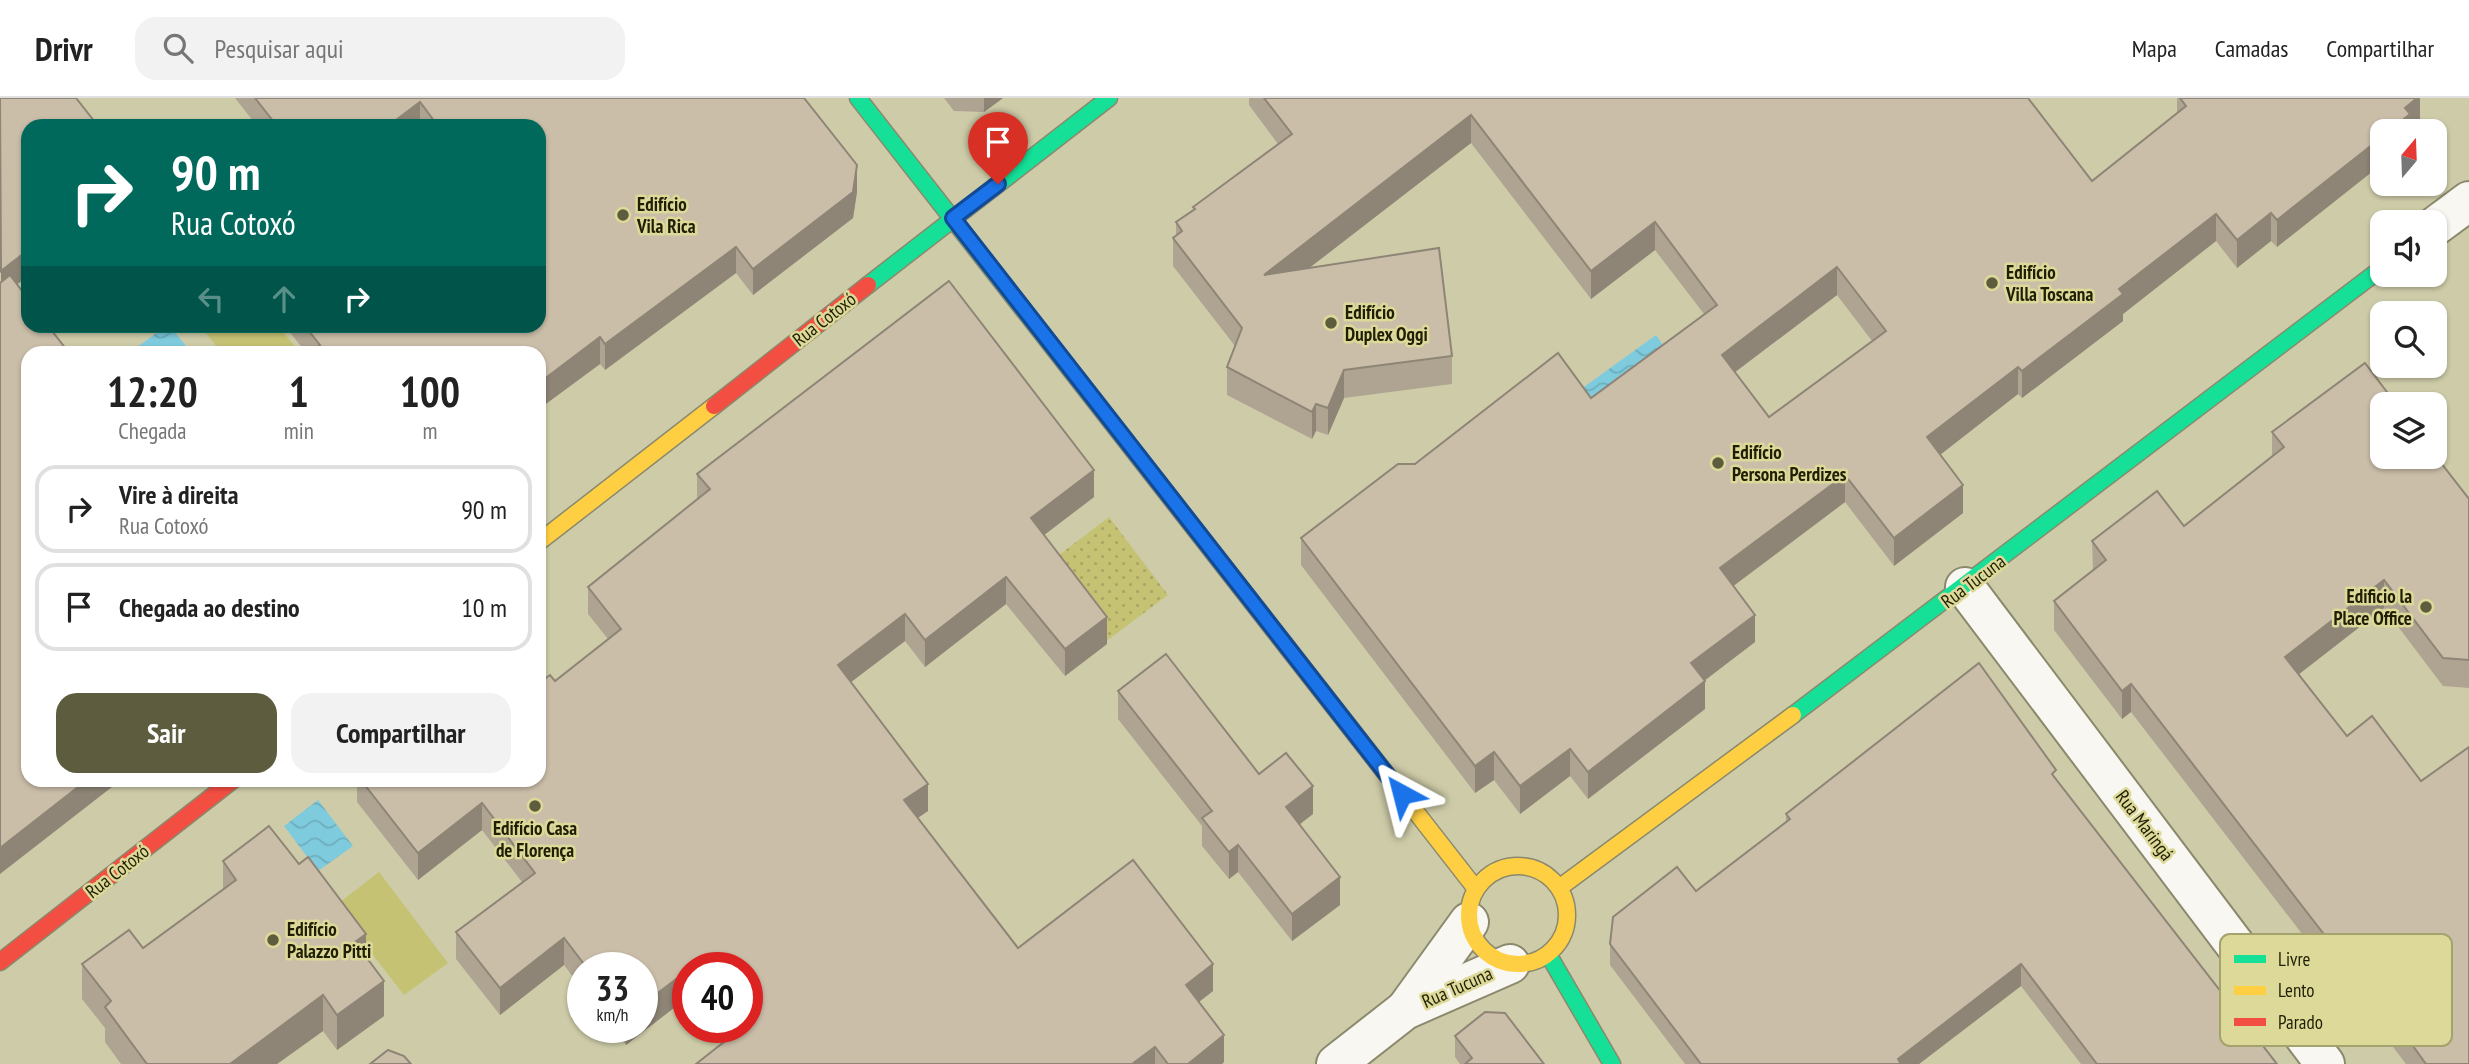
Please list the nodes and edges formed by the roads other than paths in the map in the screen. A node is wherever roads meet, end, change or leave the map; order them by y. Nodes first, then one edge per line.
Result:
1 (858, 98) edge
2 (1110, 98) edge
3 (2469, 201) edge
4 (953, 218) junction
5 (2447, 218) edge
6 (2370, 277) edge
7 (546, 537) edge
8 (1965, 587) junction
9 (224, 787) edge
10 (1559, 888) junction
11 (1472, 906) junction
12 (2227, 934) edge
13 (1548, 954) junction
14 (0, 962) edge
15 (1510, 964) junction
16 (1405, 1010) junction
17 (2311, 1046) edge
18 (1336, 1064) edge
19 (1612, 1064) edge
20 (2325, 1064) edge

1 - 4 street
2 - 4 street, Rua Cotoxó
3 - 5 street
4 - 7 street, Rua Cotoxó
4 - 11 street
6 - 8 street, Rua Tucuna
8 - 10 street, Rua Tucuna
8 - 12 street, Rua Maringá
9 - 14 street, Rua Cotoxó
10 - 11 street
10 - 13 street
11 - 15 street
11 - 16 street, Rua Tucuna
13 - 15 street
13 - 19 street
15 - 16 street, Rua Tucuna
16 - 18 street, Rua Tucuna
17 - 20 street, Rua Maringá

